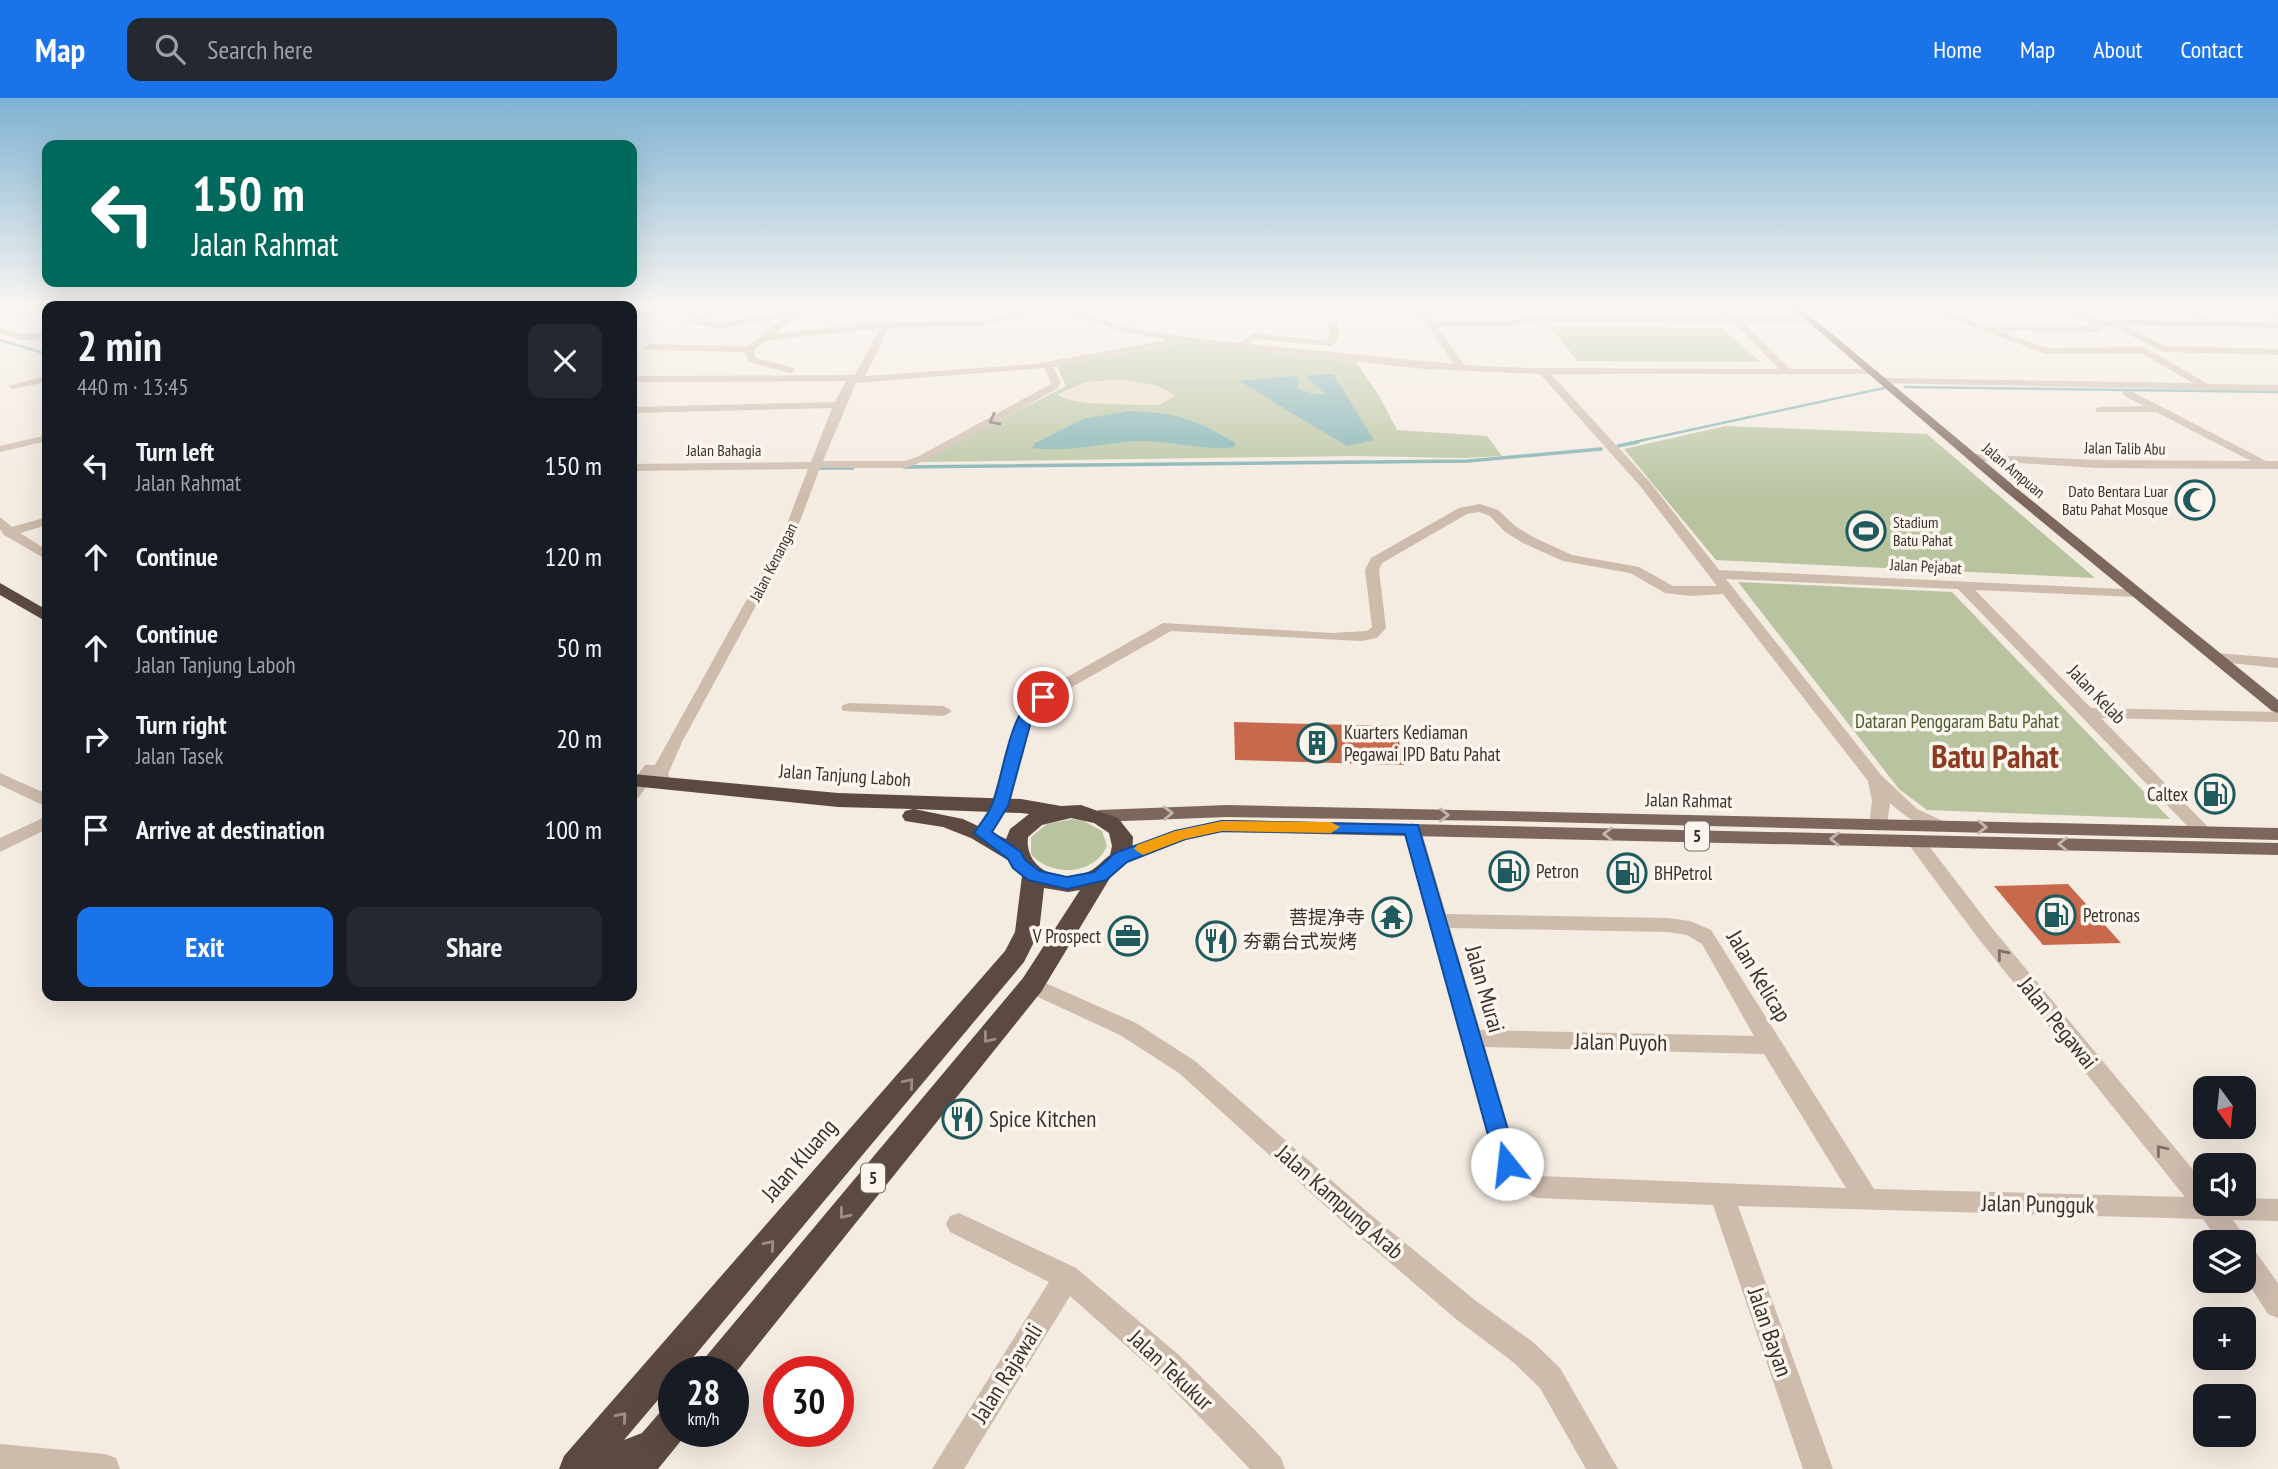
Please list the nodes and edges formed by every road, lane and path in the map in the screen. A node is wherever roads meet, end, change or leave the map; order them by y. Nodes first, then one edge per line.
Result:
1 (812, 372) edge
2 (861, 372) edge
3 (974, 372) edge
4 (1051, 372) edge
5 (1528, 372) edge
6 (1544, 372) edge
7 (1812, 372) edge
8 (1873, 372) edge
9 (2182, 372) edge
10 (858, 377) junction
11 (1879, 377) junction
12 (637, 379) edge
13 (42, 380) edge
14 (13, 386) dead end
15 (2206, 386) junction
16 (1562, 392) junction
17 (2270, 392) edge
18 (2127, 393) dead end
19 (839, 405) junction
20 (2159, 409) junction
21 (637, 410) edge
22 (2100, 410) dead end
23 (42, 439) edge
24 (0, 449) edge
25 (1972, 457) junction
26 (2265, 465) junction
27 (2278, 465) edge
28 (637, 467) edge
29 (816, 468) junction
30 (42, 522) edge
31 (5, 526) edge
32 (42, 552) edge
33 (1715, 573) junction
34 (1962, 585) junction
35 (0, 588) edge
36 (1727, 589) junction
37 (2136, 593) junction
38 (42, 614) edge
39 (2216, 658) junction
40 (2278, 663) edge
41 (849, 708) dead end
42 (944, 711) dead end
43 (2275, 712) edge
44 (2086, 713) junction
45 (674, 742) junction
46 (0, 778) edge
47 (637, 779) edge
48 (1875, 779) junction
49 (637, 782) edge
50 (637, 782) edge
51 (663, 784) junction
52 (42, 798) edge
53 (999, 806) junction
54 (1056, 812) junction
55 (1099, 816) junction
56 (42, 825) edge
57 (1878, 825) junction
58 (1939, 827) junction
59 (1412, 829) junction
60 (2203, 832) junction
61 (983, 833) junction
62 (2278, 834) edge
63 (1915, 841) junction
64 (0, 846) edge
65 (2278, 849) edge
66 (1015, 856) junction
67 (1121, 858) junction
68 (1034, 876) junction
69 (1100, 876) junction
70 (1438, 921) junction
71 (1032, 985) junction
72 (1471, 1038) junction
73 (1770, 1045) junction
74 (1507, 1164) joint
75 (2193, 1188) edge
76 (1722, 1195) junction
77 (1867, 1200) junction
78 (2193, 1205) edge
79 (2256, 1208) edge
80 (2278, 1210) edge
81 (959, 1224) dead end
82 (2256, 1273) edge
83 (1067, 1277) junction
84 (2278, 1305) edge
85 (728, 1356) edge
86 (655, 1445) edge
87 (0, 1459) edge
88 (105, 1469) edge
89 (577, 1469) edge
90 (615, 1469) edge
91 (947, 1469) edge
92 (1270, 1469) edge
93 (1602, 1469) edge
94 (1818, 1469) edge

1 - 10 street
2 - 10 street, Jalan Kenangan
3 - 10 street
4 -> 29 street, Jalan Bahagia
5 - 16 street
6 - 16 street
7 - 11 street
8 - 11 main road, Jalan Ampuan
9 - 15 street
10 - 12 street
10 - 19 street, Jalan Kenangan
11 - 15 street
11 - 25 main road, Jalan Ampuan
13 - 14 street
15 - 17 street
16 - 33 street
18 - 20 street
19 - 21 street
19 - 29 street, Jalan Kenangan
20 - 22 street
20 - 26 street
23 - 24 street
25 - 26 street, Jalan Talib Abu
25 - 37 main road, Jalan Ampuan
26 - 27 street, Jalan Talib Abu
28 - 29 street, Jalan Bahagia
29 - 45 street, Jalan Kenangan
30 - 31 street
31 - 32 street
33 - 34 street, Jalan Pejabat
33 - 36 street
34 - 37 street, Jalan Pejabat
34 - 44 street, Jalan Kelab
35 - 38 highway
36 - 48 street
36 - 53 street
37 - 39 main road, Jalan Ampuan
39 - 40 street
39 - 43 main road, Jalan Ampuan
41 - 42 street
43 - 44 street
44 - 60 street, Jalan Kelab
45 - 47 street, Jalan Kenangan
45 - 51 street, Jalan Kenangan
46 - 52 street
48 - 57 street
48 - 58 street
49 - 51 highway, Jalan Tanjung Laboh / 5
50 - 61 highway, Jalan Tanjung Laboh
51 - 53 highway, Jalan Tanjung Laboh / 5
53 - 54 highway, Jalan Tanjung Laboh / 5
53 - 61 street
54 - 55 highway, 5
54 - 66 highway
55 -> 57 main road, Jalan Rahmat / 5
55 - 67 highway
56 - 64 street
57 - 58 main road, Jalan Rahmat / 5
58 -> 60 main road, Jalan Rahmat / 5
63 -> 59 main road, Jalan Rahmat / 5
59 - 67 main road, Jalan Rahmat / 5
59 - 70 street, Jalan Murai
60 - 62 main road, Jalan Rahmat / 5
61 - 66 highway, Jalan Tanjung Laboh
65 -> 63 main road, Jalan Rahmat / 5
75 -> 63 street, Jalan Pegawai
66 - 68 highway
67 - 69 highway, 5
68 - 69 highway, 5
89 -> 68 highway, Jalan Kluang / 5
69 - 71 highway, 5
70 - 72 street, Jalan Murai
70 - 73 street, Jalan Kelicap
71 -> 85 highway, 5
71 - 93 street, Jalan Kampung Arab
72 - 73 street, Jalan Puyoh
72 - 74 street, Jalan Murai
73 - 77 street, Jalan Kelicap
74 - 76 street, Jalan Pungguk
76 - 77 street, Jalan Pungguk
76 - 94 street, Jalan Bayan
77 - 78 street, Jalan Pungguk
79 - 80 street
81 - 83 street, Jalan Tekukur
82 - 84 street
83 - 91 street, Jalan Rajawali
83 - 92 street, Jalan Tekukur
86 - 90 highway
87 - 88 street

